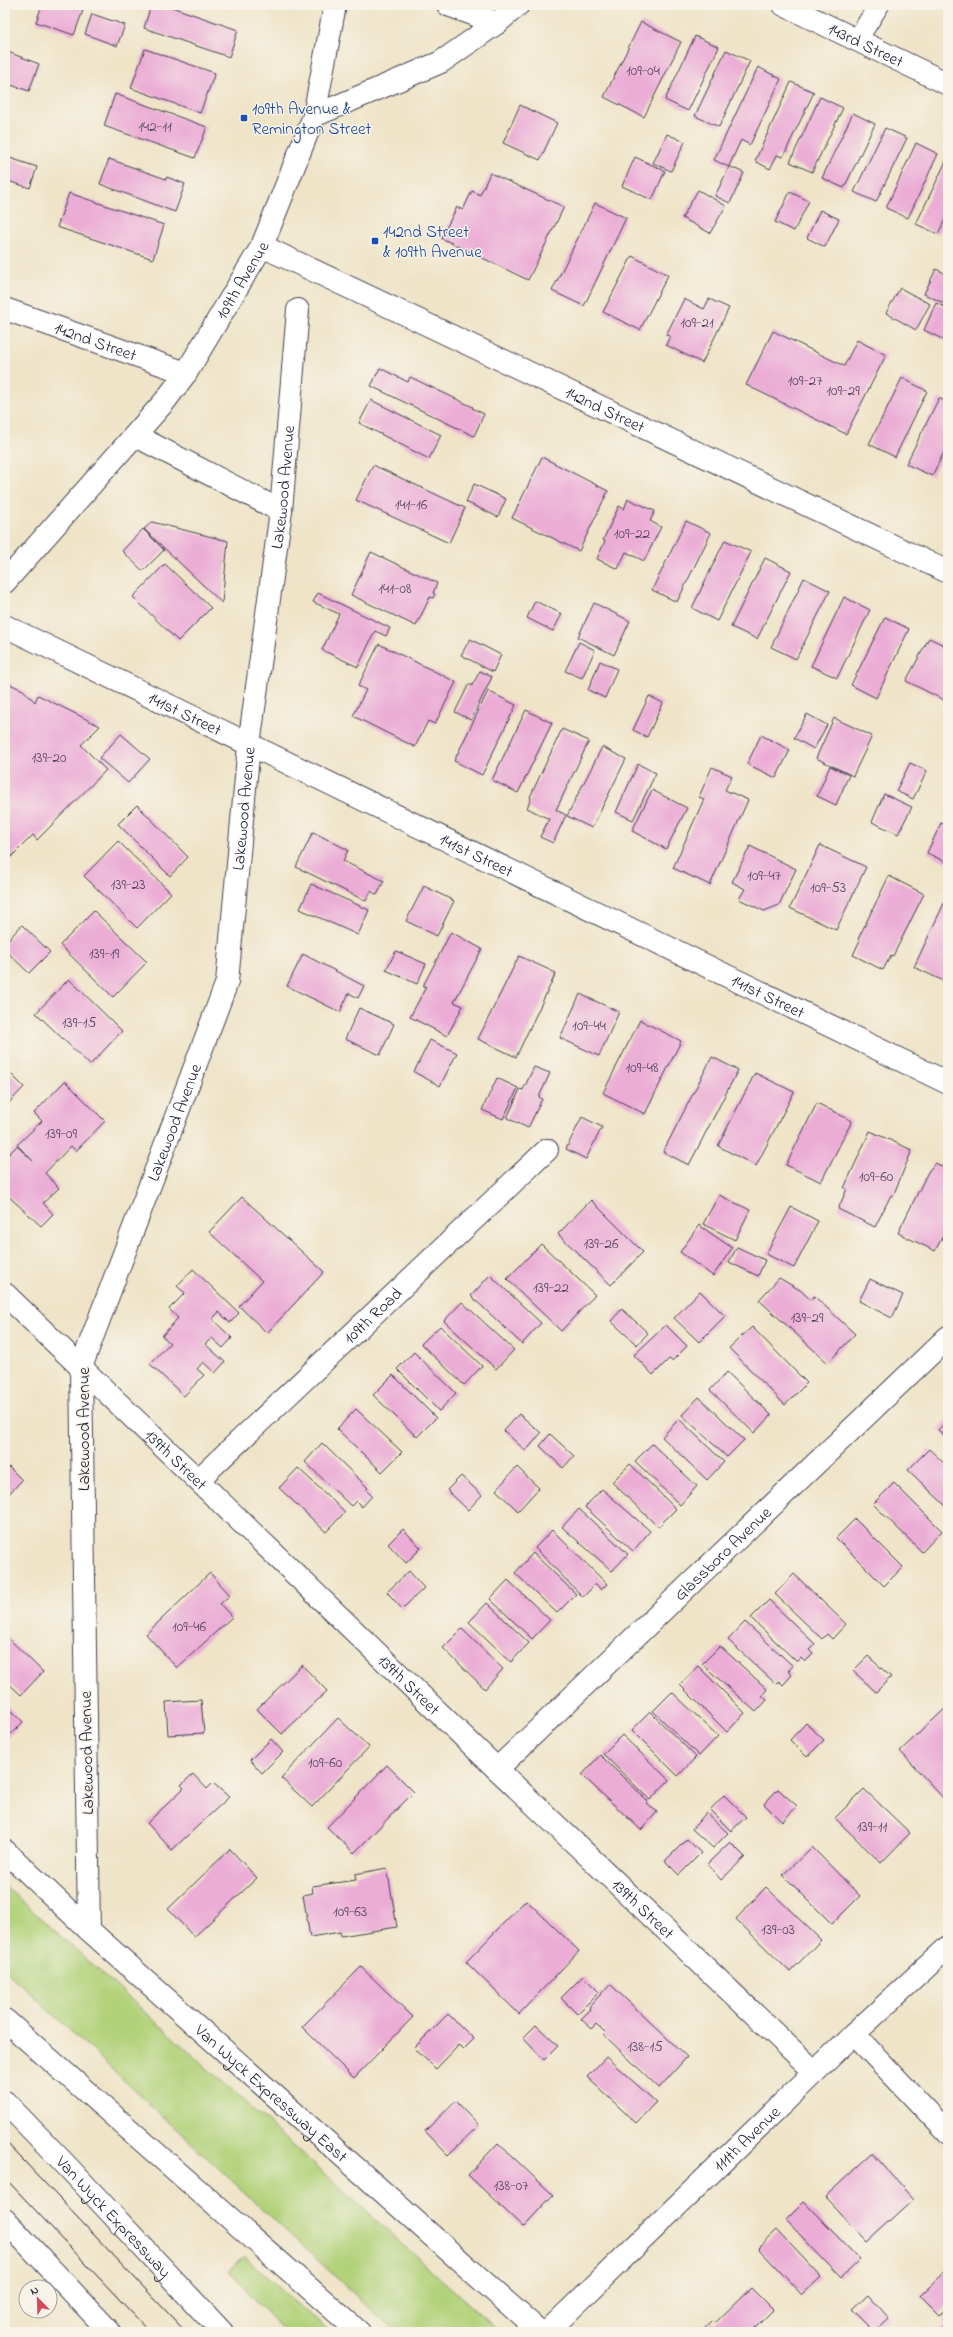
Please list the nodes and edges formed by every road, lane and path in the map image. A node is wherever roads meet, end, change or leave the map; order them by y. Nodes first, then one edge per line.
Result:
1 (335, 5) edge
2 (448, 5) edge
3 (518, 5) edge
4 (784, 5) edge
5 (879, 5) edge
6 (497, 23) junction
7 (857, 40) junction
8 (948, 84) edge
9 (314, 116) junction
10 (262, 246) junction
11 (5, 309) edge
12 (298, 310) dead end
13 (186, 374) junction
14 (136, 436) junction
15 (280, 511) junction
16 (948, 572) edge
17 (5, 582) edge
18 (5, 626) edge
19 (249, 745) junction
20 (948, 1083) edge
21 (547, 1150) dead end
22 (5, 1294) edge
23 (948, 1338) edge
24 (80, 1367) junction
25 (198, 1480) junction
26 (497, 1769) junction
27 (5, 1851) edge
28 (89, 1930) junction
29 (948, 1947) edge
30 (5, 2020) edge
31 (854, 2034) junction
32 (815, 2072) junction
33 (5, 2102) edge
34 (948, 2133) edge
35 (5, 2220) edge
36 (110, 2332) edge
37 (222, 2332) edge
38 (359, 2332) edge
39 (540, 2332) edge
40 (547, 2332) edge

1 - 9 main road
2 - 6 main road
3 - 6 main road
4 - 7 main road, 143rd Street
5 - 7 lane
6 - 9 main road
7 - 8 main road, 143rd Street
9 - 10 main road, 109th Avenue
10 - 13 main road, 109th Avenue
10 - 16 main road, 142nd Street
11 - 13 main road, 142nd Street
12 - 15 main road, Lakewood Avenue
13 - 14 main road, 109th Avenue
14 - 15 main road
14 - 17 main road, 109th Avenue
15 - 19 main road, Lakewood Avenue
18 - 19 main road, 141st Street
19 - 20 main road, 141st Street
19 - 24 main road, Lakewood Avenue
21 - 25 main road, 109th Road
22 - 24 main road, 139th Street
23 - 26 main road, Glassboro Avenue
24 - 25 main road, 139th Street
24 - 28 main road, Lakewood Avenue
25 - 26 main road, 139th Street
26 - 32 main road, 139th Street
27 - 28 main road, Van Wyck Expressway East
28 - 39 main road, Van Wyck Expressway East
29 - 31 main road, 111th Avenue
30 - 38 main road
31 - 32 main road, 111th Avenue
31 - 34 main road
32 - 40 main road, 111th Avenue
33 - 37 main road, Van Wyck Expressway
35 - 36 main road

